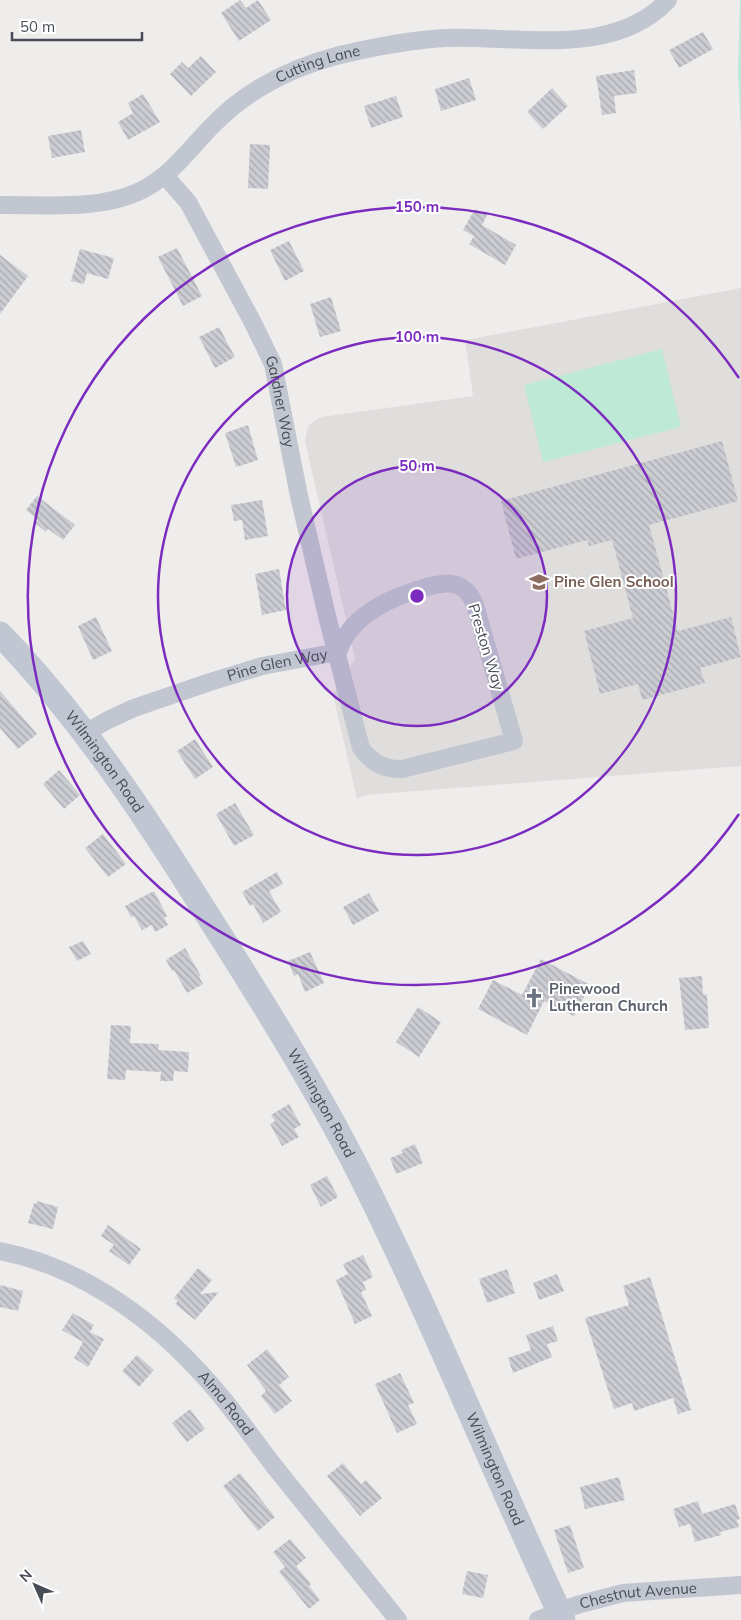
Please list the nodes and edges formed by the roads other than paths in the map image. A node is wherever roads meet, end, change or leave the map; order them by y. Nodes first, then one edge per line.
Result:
1 (668, 0) edge
2 (165, 176) junction
3 (0, 205) edge
4 (0, 634) edge
5 (338, 652) junction
6 (85, 733) junction
7 (514, 741) joint
8 (0, 1251) edge
9 (741, 1585) edge
10 (554, 1617) edge
11 (398, 1620) edge

1 - 2 street, Cutting Lane
2 - 3 street, Cutting Lane
2 - 5 street, Gardner Way
4 - 6 main road, Wilmington Road
5 - 6 street, Pine Glen Way
5 - 7 street, Pine Glen Way
5 - 7 street, Preston Way
6 - 10 main road, Wilmington Road
8 - 11 street, Alma Road
9 - 10 street, Chestnut Avenue

